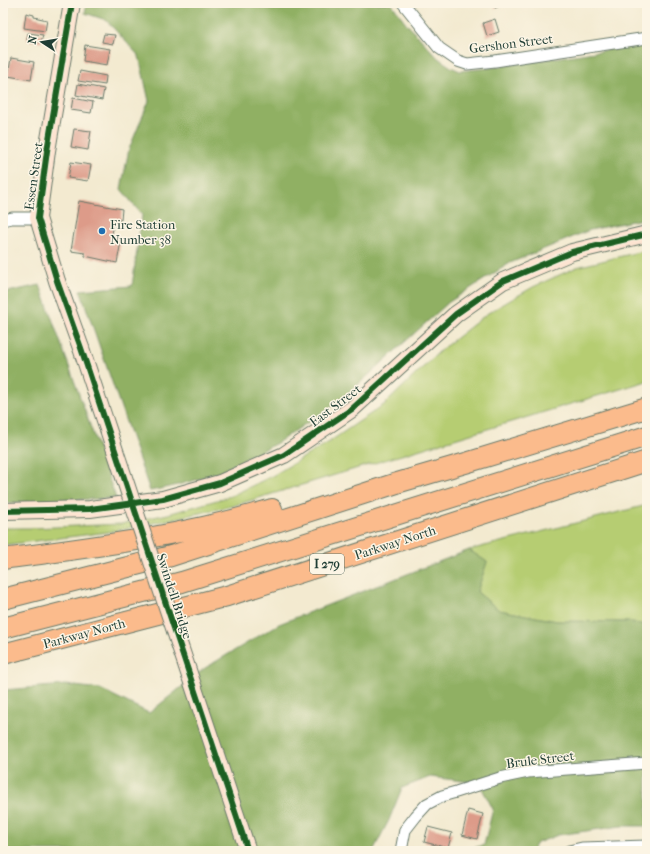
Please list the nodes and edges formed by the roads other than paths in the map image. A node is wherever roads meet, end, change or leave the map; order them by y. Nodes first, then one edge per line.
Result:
1 (72, 3) edge
2 (402, 3) edge
3 (647, 38) edge
4 (6, 218) edge
5 (38, 218) junction
6 (647, 234) edge
7 (81, 348) joint
8 (647, 408) edge
9 (647, 436) edge
10 (647, 462) edge
11 (397, 483) junction
12 (3, 511) edge
13 (3, 559) edge
14 (3, 599) edge
15 (3, 628) edge
16 (3, 654) edge
17 (647, 763) edge
18 (647, 846) edge
19 (248, 851) edge
20 (401, 851) edge
21 (569, 851) edge

1 - 5 street, Essen Street
2 - 3 street, Gershon Street
4 - 5 street
5 - 7 street, Essen Street
6 - 12 street, East Street
7 - 19 street, Swindell Bridge, bridge
8 - 11 highway
9 - 15 highway
10 - 16 highway, Parkway North / I 279
11 - 13 highway
11 - 14 highway
17 - 20 street, Brule Street
18 - 21 street

